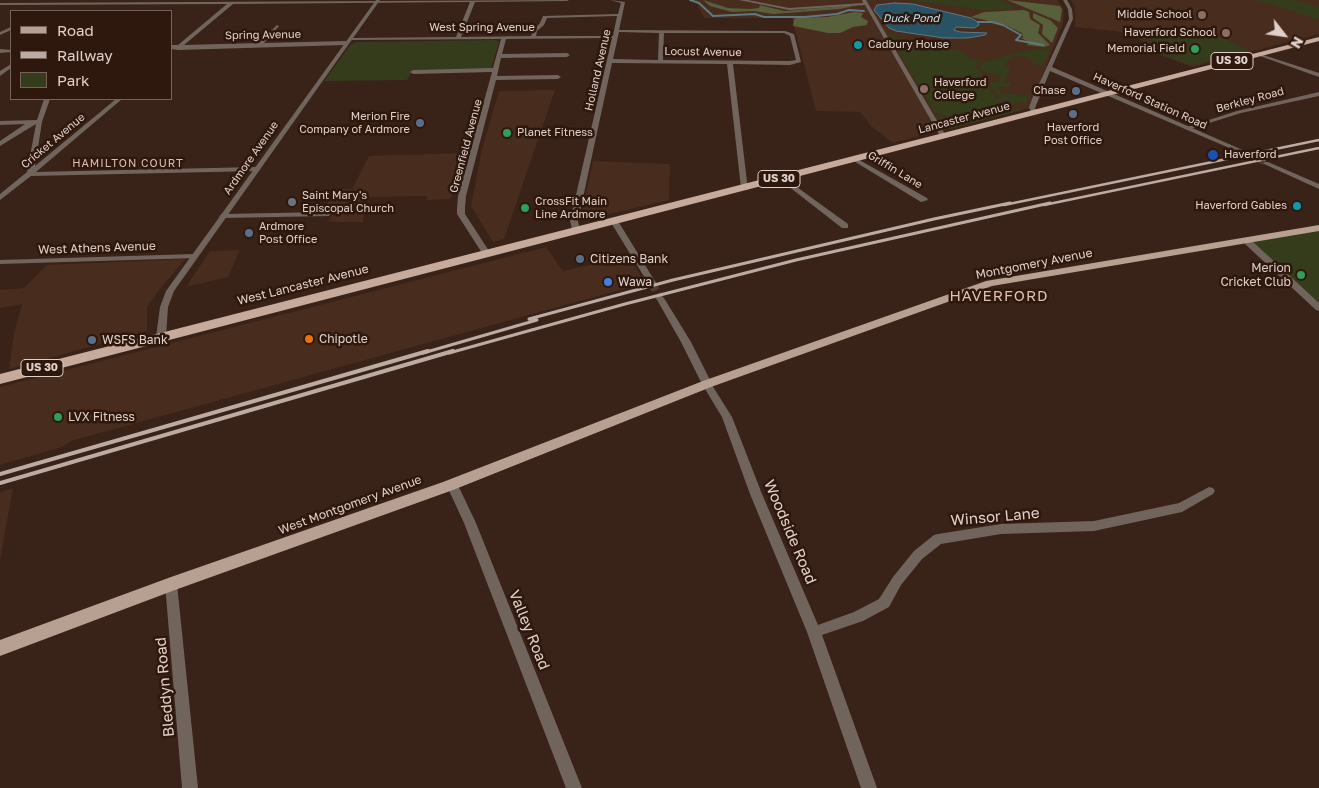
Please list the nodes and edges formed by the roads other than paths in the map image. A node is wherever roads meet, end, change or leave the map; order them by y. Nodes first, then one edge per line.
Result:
1 (34, 0) edge
2 (567, 0) edge
3 (587, 0) edge
4 (608, 0) edge
5 (612, 0) edge
6 (741, 0) edge
7 (1065, 0) edge
8 (233, 1) edge
9 (302, 1) edge
10 (378, 1) edge
11 (445, 1) edge
12 (473, 1) edge
13 (621, 1) edge
14 (151, 2) edge
15 (864, 2) edge
16 (138, 3) junction
17 (0, 4) edge
18 (27, 4) junction
19 (55, 4) junction
20 (44, 10) edge
21 (128, 10) edge
22 (620, 15) junction
23 (277, 26) dead end
24 (617, 31) junction
25 (662, 31) junction
26 (615, 37) junction
27 (458, 38) junction
28 (504, 38) junction
29 (533, 38) junction
30 (1319, 39) edge
31 (348, 41) junction
32 (260, 45) junction
33 (172, 47) edge
34 (179, 47) junction
35 (172, 53) edge
36 (1259, 54) junction
37 (567, 55) dead end
38 (501, 56) junction
39 (610, 61) junction
40 (660, 62) junction
41 (732, 63) junction
42 (1049, 68) junction
43 (496, 70) junction
44 (413, 72) dead end
45 (1319, 75) edge
46 (558, 77) dead end
47 (495, 78) junction
48 (1106, 94) junction
49 (1319, 94) edge
50 (47, 100) edge
51 (118, 100) edge
52 (1034, 112) junction
53 (39, 122) junction
54 (0, 123) edge
55 (31, 123) junction
56 (1187, 128) junction
57 (943, 136) junction
58 (0, 144) edge
59 (1243, 152) tunnel mouth
60 (854, 159) junction
61 (1266, 163) tunnel mouth
62 (256, 169) junction
63 (30, 174) junction
64 (781, 178) junction
65 (1319, 186) edge
66 (745, 188) junction
67 (0, 198) edge
68 (924, 200) dead end
69 (326, 214) dead end
70 (223, 216) junction
71 (614, 221) junction
72 (844, 226) dead end
73 (1319, 228) edge
74 (576, 231) junction
75 (1248, 242) junction
76 (487, 254) junction
77 (194, 256) junction
78 (0, 262) edge
79 (652, 283) tunnel mouth
80 (660, 298) tunnel mouth
81 (1319, 308) edge
82 (161, 337) junction
83 (0, 379) edge
84 (707, 384) junction
85 (452, 484) junction
86 (1209, 491) dead end
87 (171, 584) junction
88 (814, 632) junction
89 (0, 648) edge
90 (190, 788) edge
91 (574, 788) edge
92 (869, 788) edge

1 - 18 street
2 - 12 street
3 - 4 street
5 - 13 street
6 - 15 street
7 - 42 street
8 - 9 street
8 - 14 street
8 - 34 street
9 - 10 street
10 - 11 street
10 - 31 street, Ardmore Avenue
11 - 12 street
12 - 27 street
13 - 22 street, Holland Avenue
14 - 16 street
15 - 57 street
16 - 19 street
16 - 21 street
17 - 18 street
18 - 19 street
19 - 20 street
22 - 24 street, Holland Avenue
22 - 29 street
23 - 32 street
24 - 25 street
24 - 26 street, Holland Avenue
25 - 40 street
25 - 41 street, Locust Avenue
26 - 29 street, West Spring Avenue
26 - 39 street, Holland Avenue
27 - 28 street, West Spring Avenue
27 - 31 street, West Spring Avenue
28 - 29 street, West Spring Avenue
28 - 38 street, Greenfield Avenue
30 - 36 highway, Lancaster Avenue / US 30
31 - 32 street, Spring Avenue
31 - 62 street, Ardmore Avenue
32 - 34 street, Spring Avenue
33 - 34 street, Spring Avenue
34 - 35 street
36 - 45 street
36 - 48 highway, Lancaster Avenue / US 30
37 - 38 street
38 - 43 street, Greenfield Avenue
39 - 40 street, Locust Avenue
39 - 74 street, Holland Avenue
40 - 41 street, Locust Avenue
41 - 66 street
42 - 48 street, Haverford Station Road
42 - 52 street
43 - 44 street
43 - 47 street, Greenfield Avenue
46 - 47 street
47 - 76 street, Greenfield Avenue
48 - 52 highway, Lancaster Avenue / US 30
48 - 56 street, Haverford Station Road
49 - 56 street, Berkley Road
50 - 53 street
51 - 63 street, Cricket Avenue
52 - 57 highway, Lancaster Avenue / US 30
53 - 55 street
53 - 63 street
54 - 55 street
55 - 58 street
56 - 59 street, Haverford Station Road
57 - 60 highway, Lancaster Avenue / US 30
60 - 64 highway, Lancaster Avenue / US 30
60 - 68 street, Griffin Lane
61 - 65 street
62 - 63 street
62 - 70 street, Ardmore Avenue
63 - 67 street, Cricket Avenue
64 - 66 highway, Lancaster Avenue / US 30
64 - 72 street
66 - 71 highway, Lancaster Avenue / US 30
69 - 70 street
70 - 77 street, Ardmore Avenue
71 - 74 highway, West Lancaster Avenue / US 30
71 - 79 street
73 - 75 main road, Montgomery Avenue
74 - 76 highway, West Lancaster Avenue / US 30
75 - 81 street
75 - 84 main road, Montgomery Avenue
76 - 82 highway, West Lancaster Avenue / US 30
77 - 78 street, West Athens Avenue
77 - 82 street, Ardmore Avenue
80 - 84 street, Woodside Road
82 - 83 highway, West Lancaster Avenue / US 30
84 - 85 main road, West Montgomery Avenue
84 - 88 street, Woodside Road
85 - 87 main road, West Montgomery Avenue
85 - 91 street, Valley Road
86 - 88 street, Winsor Lane
87 - 89 main road, West Montgomery Avenue
87 - 90 street, Bleddyn Road
88 - 92 street, Woodside Road

